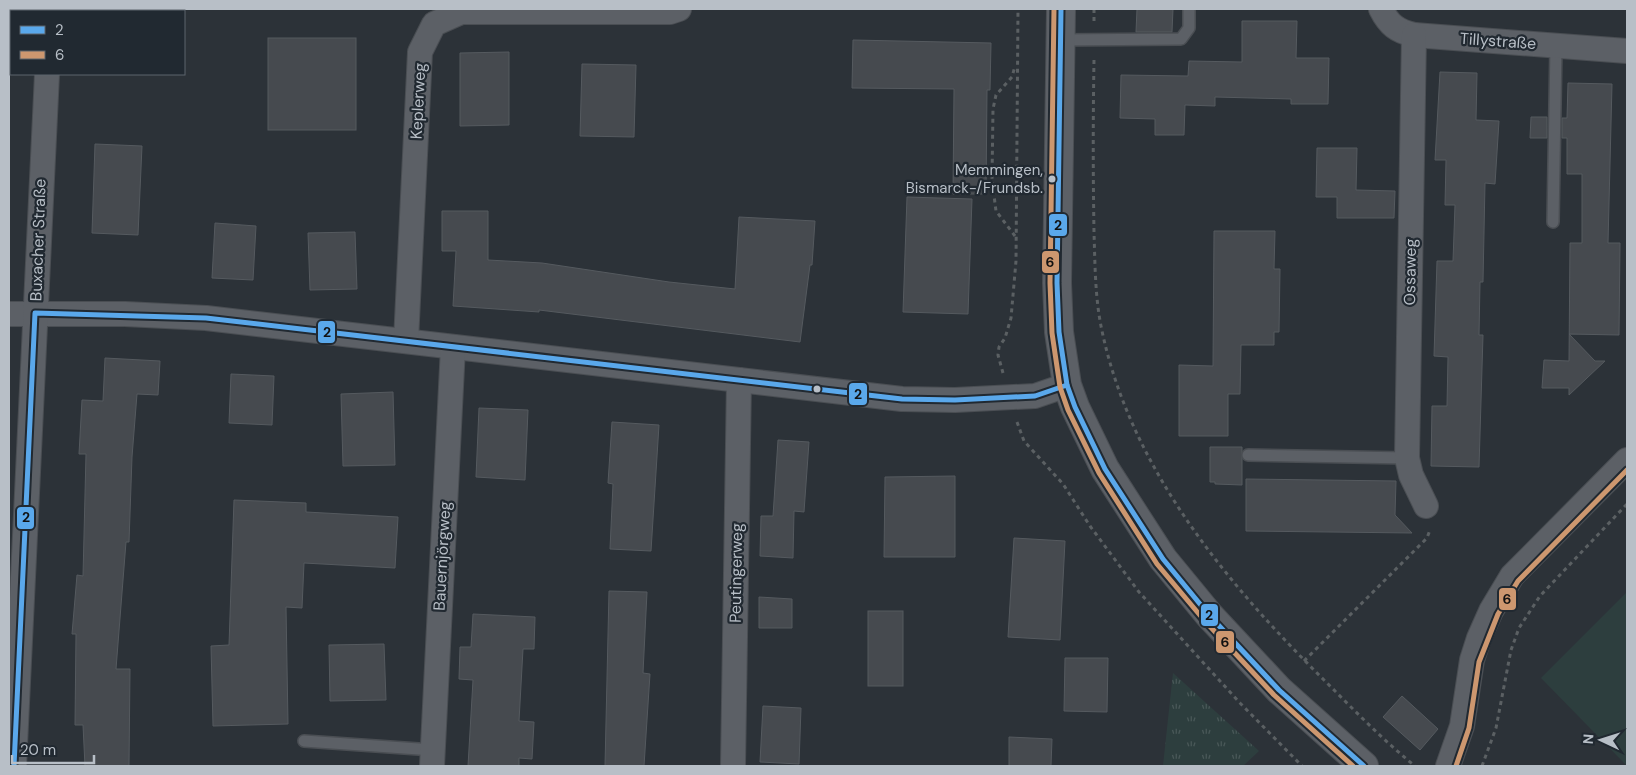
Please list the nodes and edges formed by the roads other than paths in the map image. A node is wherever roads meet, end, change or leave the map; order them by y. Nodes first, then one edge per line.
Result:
1 (679, 9) edge
2 (1060, 9) edge
3 (1189, 9) edge
4 (1381, 9) edge
5 (1414, 35) junction
6 (1060, 40) junction
7 (1556, 46) junction
8 (1627, 51) edge
9 (47, 75) edge
10 (1553, 222) dead end
11 (34, 313) junction
12 (9, 314) edge
13 (406, 340) junction
14 (452, 346) junction
15 (739, 380) junction
16 (1067, 385) junction
17 (1248, 455) dead end
18 (1407, 458) junction
19 (1627, 460) edge
20 (1426, 506) road end
21 (304, 741) dead end
22 (432, 758) edge
23 (14, 766) edge
24 (733, 766) edge
25 (1364, 766) edge
26 (1448, 766) edge

1 - 13 street, Keplerweg
2 - 6 street
3 - 6 lane
4 - 5 street, Tillystraße
5 - 7 street, Tillystraße
5 - 18 street, Ossaweg
6 - 16 street
7 - 8 street, Tillystraße
7 - 10 lane
9 - 11 street, Buxacher Straße
11 - 12 street
11 - 13 street
11 - 23 street, Buxacher Straße
13 - 14 street
14 - 15 street
14 - 22 street, Bauernjörgweg
15 - 16 street
15 - 24 street, Peutingerweg
16 - 25 street
17 - 18 lane
18 - 20 street, Ossaweg
19 - 26 street
21 - 22 lane

